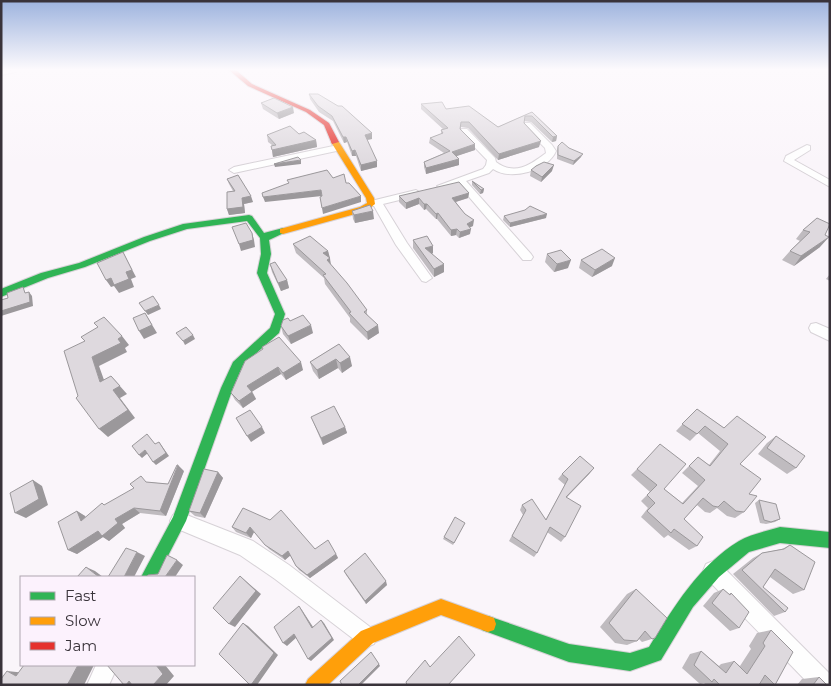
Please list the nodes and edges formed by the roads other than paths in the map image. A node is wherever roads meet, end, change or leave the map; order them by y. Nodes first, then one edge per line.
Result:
1 (288, 102) edge
2 (527, 125) edge
3 (464, 131) edge
4 (338, 148) junction
5 (807, 148) dead end
6 (491, 163) junction
7 (234, 170) dead end
8 (461, 181) junction
9 (830, 184) edge
10 (374, 204) junction
11 (270, 235) junction
12 (527, 257) dead end
13 (426, 278) dead end
14 (1, 293) edge
15 (816, 328) dead end
16 (830, 336) edge
17 (179, 521) junction
18 (830, 540) edge
19 (713, 571) junction
20 (150, 576) edge
21 (366, 637) junction
22 (107, 666) edge
23 (98, 685) edge
24 (314, 685) edge
25 (825, 685) edge

1 - 4 street
2 - 6 street
3 - 6 street
4 - 7 street
4 - 10 street
5 - 9 street
6 - 8 street
8 - 10 street
8 - 12 street
10 - 11 street
10 - 13 street
11 - 14 street
11 - 17 street
15 - 16 street
17 - 20 street
17 - 21 street
18 - 19 street
19 - 21 street
19 - 25 street
21 - 24 street
22 - 23 street

